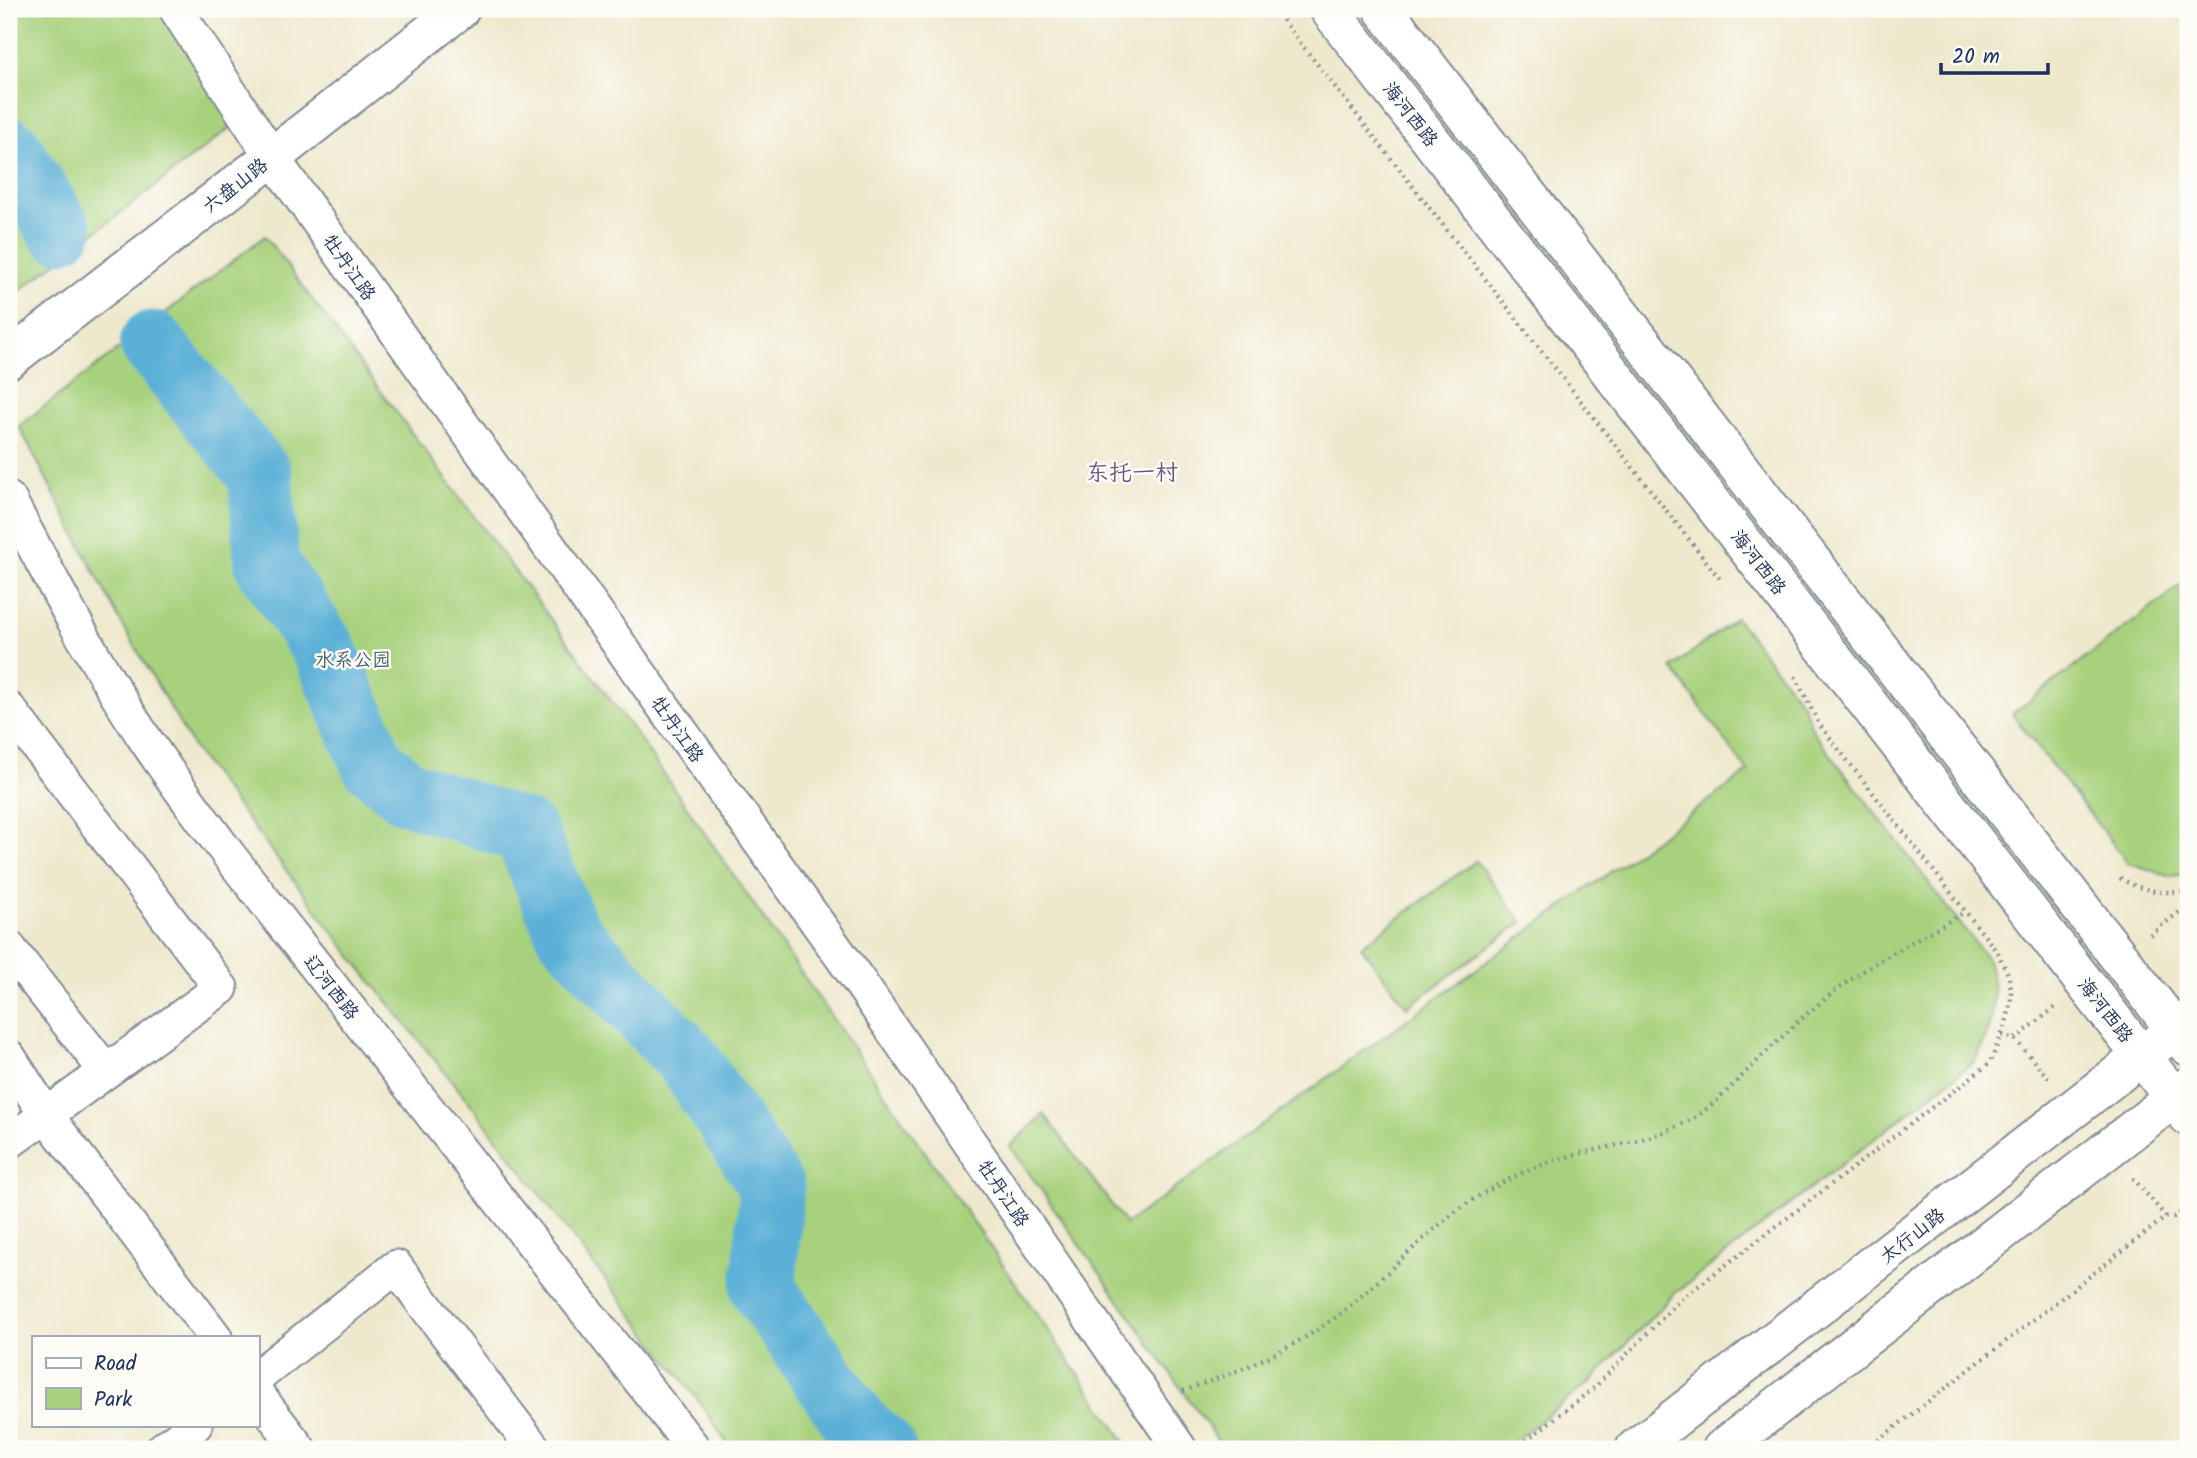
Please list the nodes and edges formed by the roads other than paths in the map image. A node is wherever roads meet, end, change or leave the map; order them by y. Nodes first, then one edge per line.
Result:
1 (176, 9) edge
2 (460, 9) edge
3 (1329, 9) edge
4 (1383, 9) edge
5 (272, 157) junction
6 (9, 359) edge
7 (9, 499) edge
8 (9, 709) edge
9 (9, 948) edge
10 (2184, 1032) edge
11 (2142, 1056) junction
12 (9, 1057) edge
13 (106, 1071) junction
14 (2183, 1100) edge
15 (47, 1115) junction
16 (9, 1142) edge
17 (214, 1336) edge
18 (259, 1375) edge
19 (259, 1397) edge
20 (194, 1426) edge
21 (163, 1449) edge
22 (299, 1449) edge
23 (534, 1449) edge
24 (694, 1449) edge
25 (1180, 1449) edge
26 (1635, 1449) edge
27 (1722, 1449) edge

1 - 5 street, 牡丹江路
2 - 5 street, 六盘山路
3 - 11 street, 海河西路
4 - 10 street
5 - 6 street, 六盘山路
5 - 25 street, 牡丹江路
7 - 24 street, 辽河西路
8 - 13 street
9 - 13 street
10 - 11 street, 太行山路
11 - 14 street, 海河西路
11 - 26 street, 太行山路
12 - 15 street
13 - 15 street
14 - 27 street
15 - 16 street
15 - 17 street
18 - 23 street
19 - 22 street
20 - 21 street

